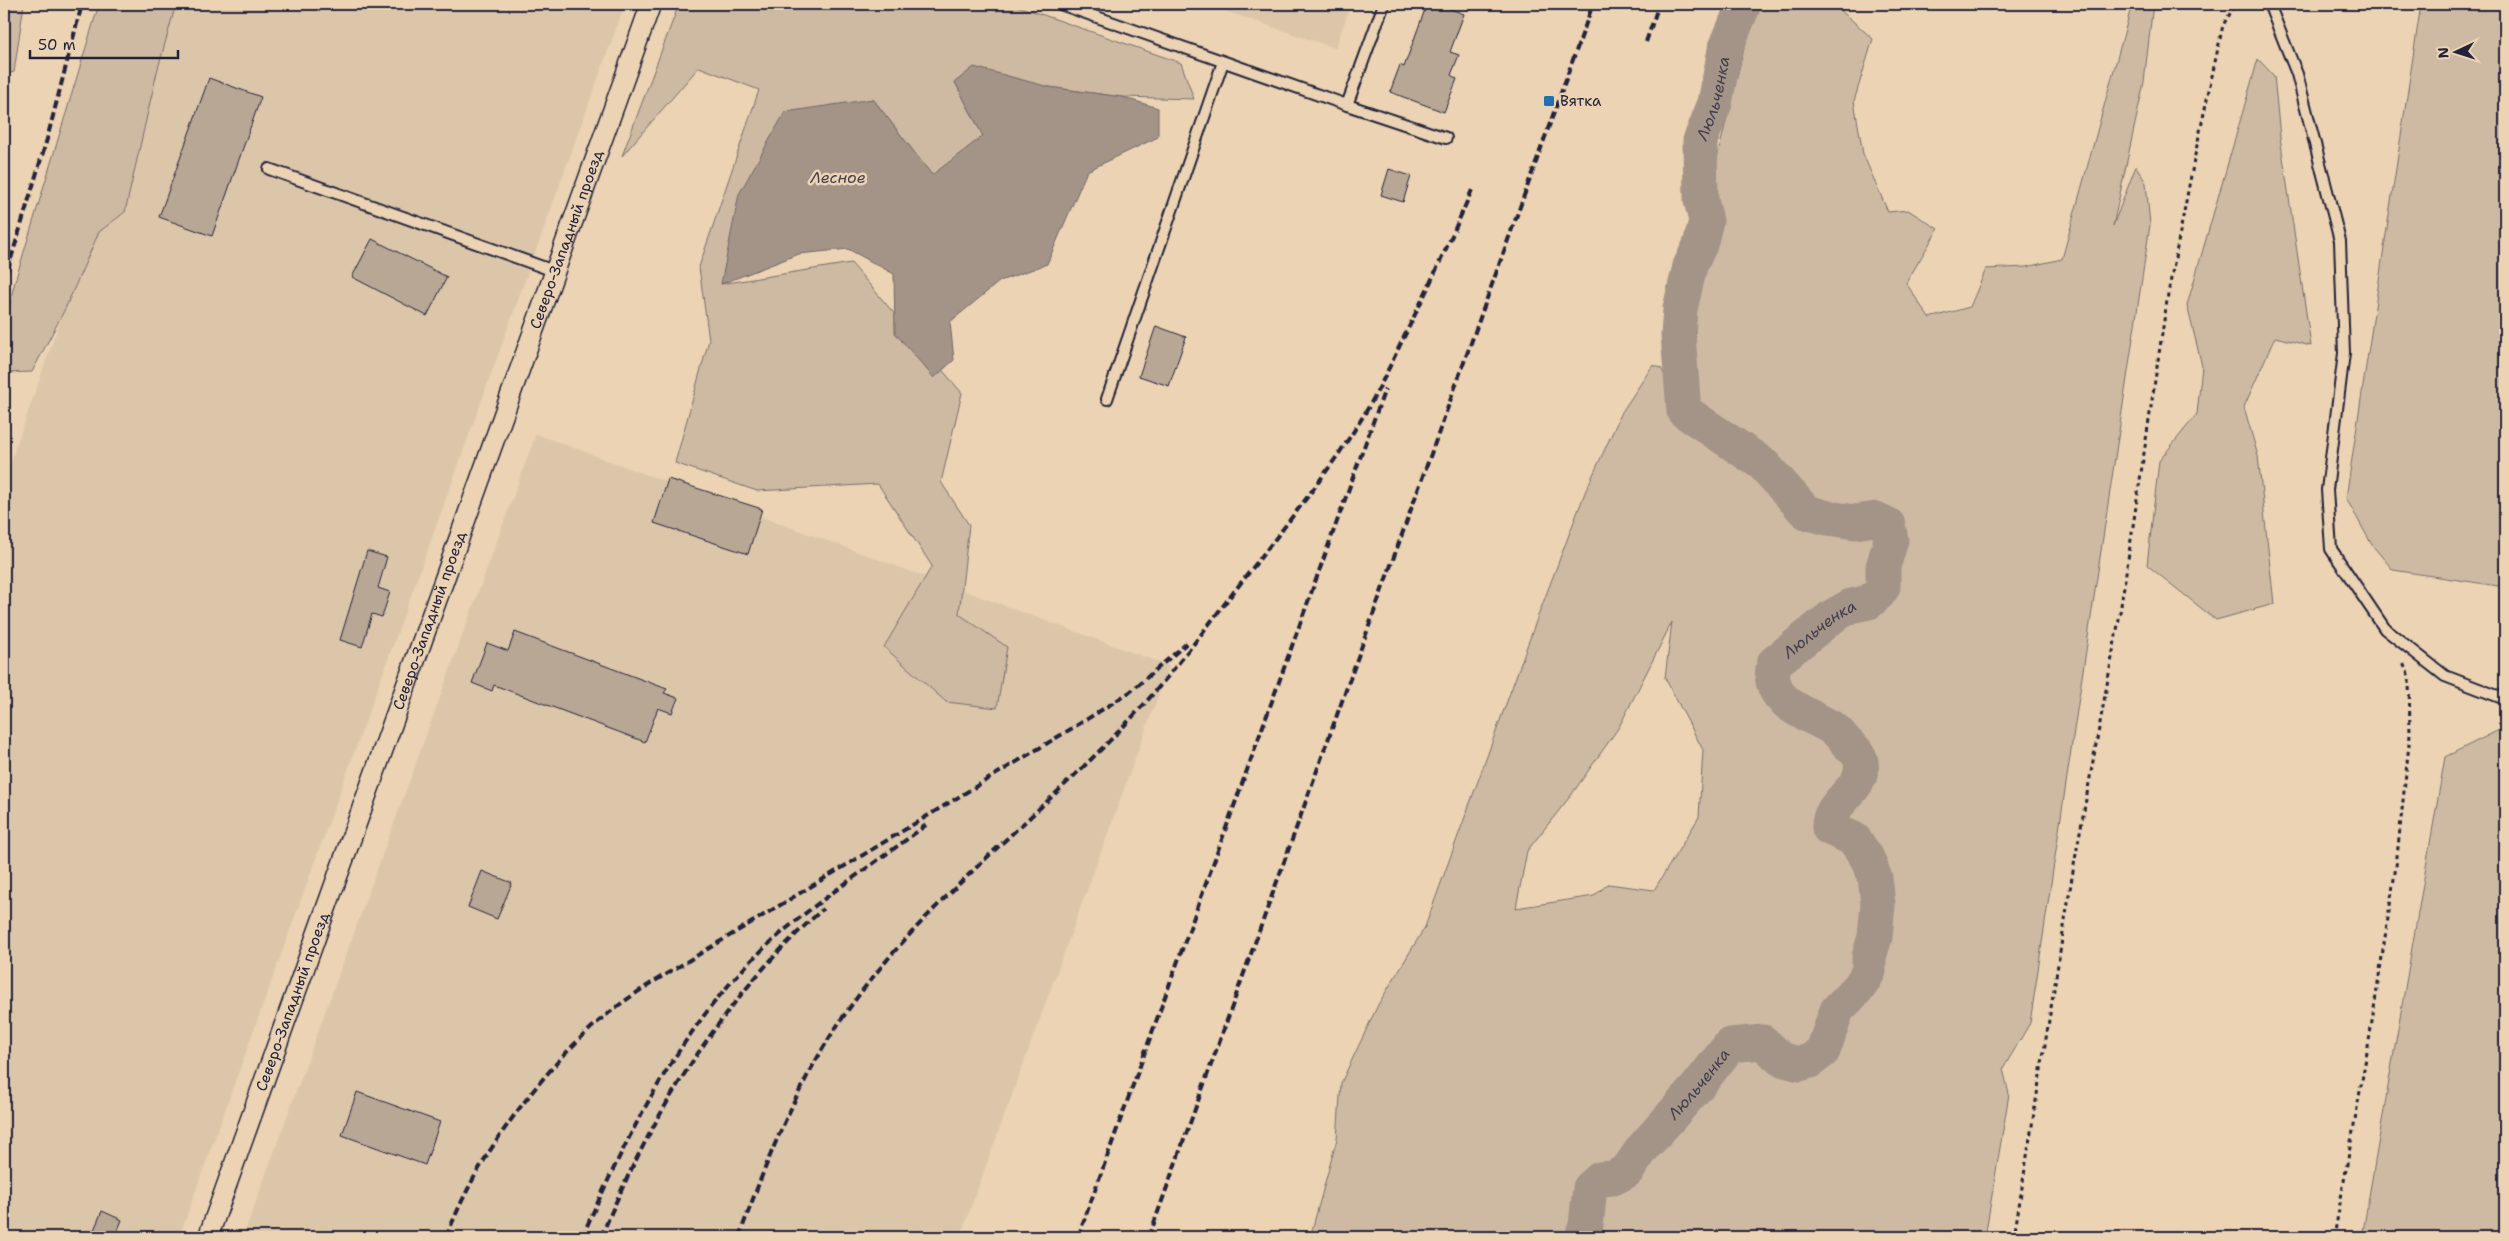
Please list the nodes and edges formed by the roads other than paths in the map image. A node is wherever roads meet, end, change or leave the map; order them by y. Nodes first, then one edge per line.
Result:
1 (651, 4) edge
2 (1060, 4) edge
3 (1384, 4) edge
4 (2269, 4) edge
5 (1223, 62) junction
6 (1347, 105) junction
7 (1446, 138) dead end
8 (269, 170) dead end
9 (554, 271) junction
10 (1107, 399) dead end
11 (2505, 699) edge
12 (208, 1237) edge

1 - 9 street, Северо-Западный проезд
2 - 5 lane
3 - 6 lane
4 - 11 lane
5 - 6 lane
5 - 10 lane
6 - 7 lane
8 - 9 lane
9 - 12 street, Северо-Западный проезд

